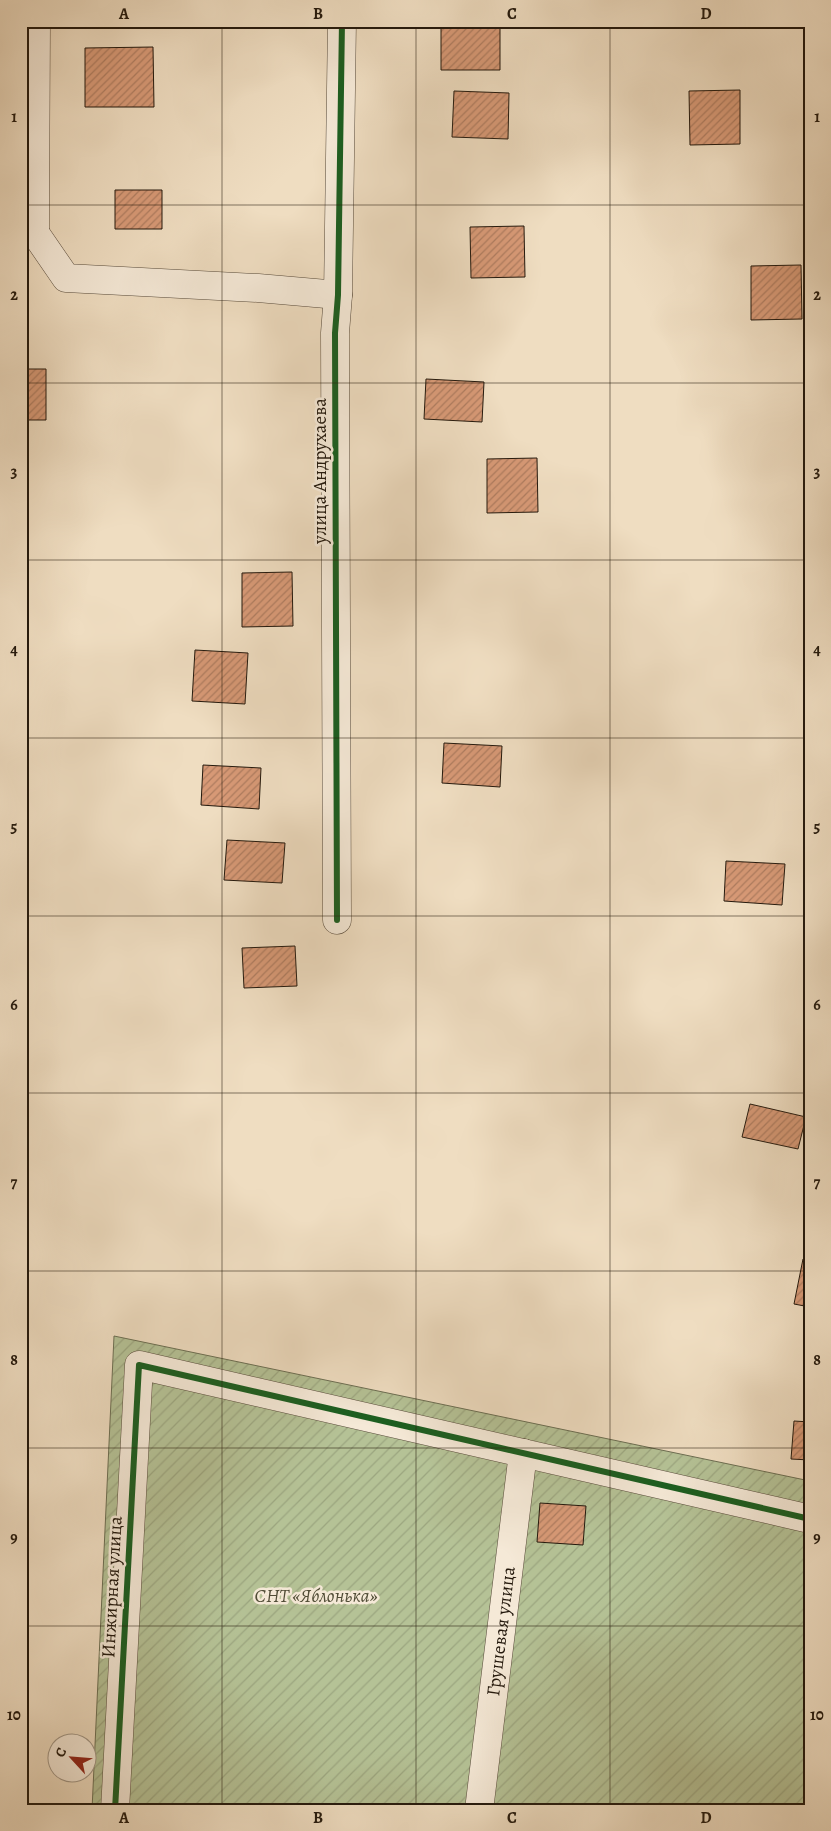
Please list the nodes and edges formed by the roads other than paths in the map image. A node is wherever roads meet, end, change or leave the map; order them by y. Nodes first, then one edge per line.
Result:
1 (36, 21) edge
2 (342, 21) edge
3 (28, 233) edge
4 (338, 295) junction
5 (337, 920) dead end
6 (523, 1453) junction
7 (810, 1518) edge
8 (115, 1810) edge
9 (479, 1810) edge

1 - 3 street
2 - 4 street, улица Андрухаева
3 - 4 street
4 - 5 street, улица Андрухаева
6 - 7 street
6 - 8 street, Инжирная улица
6 - 9 street, Грушевая улица

